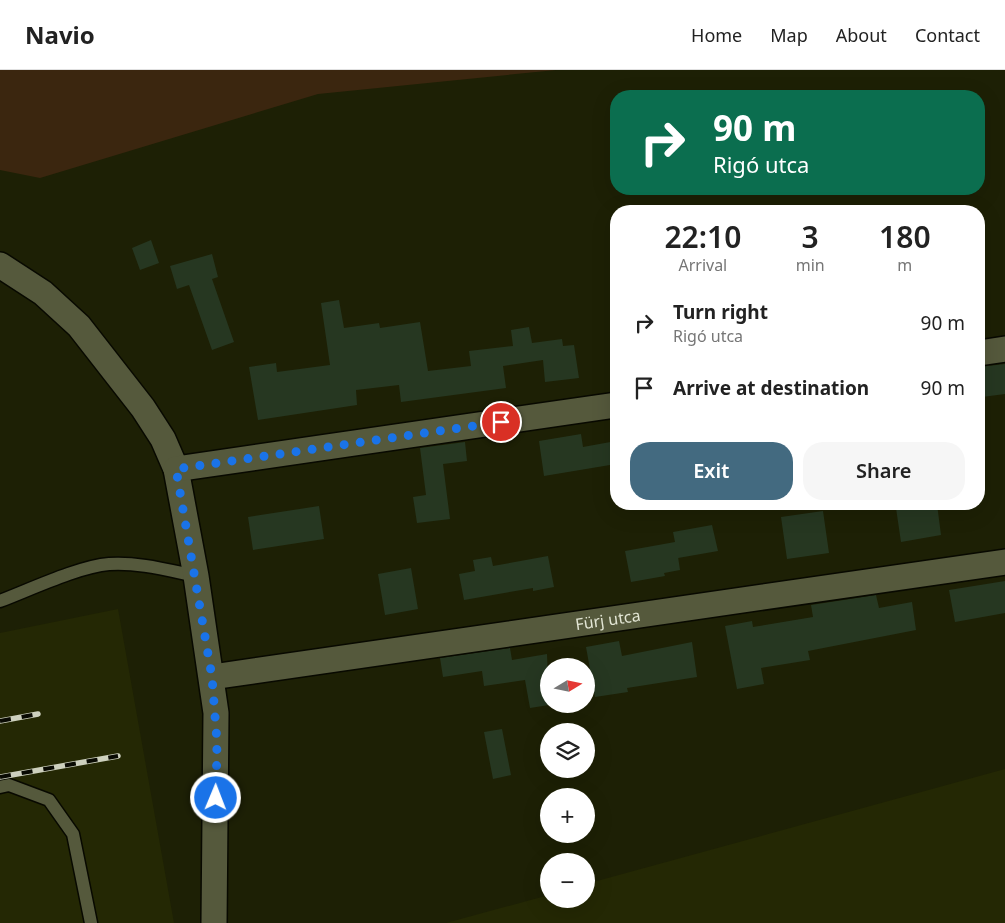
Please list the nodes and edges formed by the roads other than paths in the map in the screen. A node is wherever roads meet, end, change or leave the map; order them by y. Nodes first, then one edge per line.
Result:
1 (0, 265) edge
2 (1005, 349) edge
3 (985, 352) edge
4 (610, 406) edge
5 (176, 469) junction
6 (1005, 562) edge
7 (196, 576) junction
8 (0, 600) edge
9 (212, 677) junction
10 (0, 787) edge
11 (91, 923) edge
12 (214, 923) edge

1 - 5 street
2 - 3 street
4 - 5 street
5 - 7 street
6 - 9 street, Fürj utca
7 - 8 lane
7 - 9 street
9 - 12 street
10 - 11 lane

